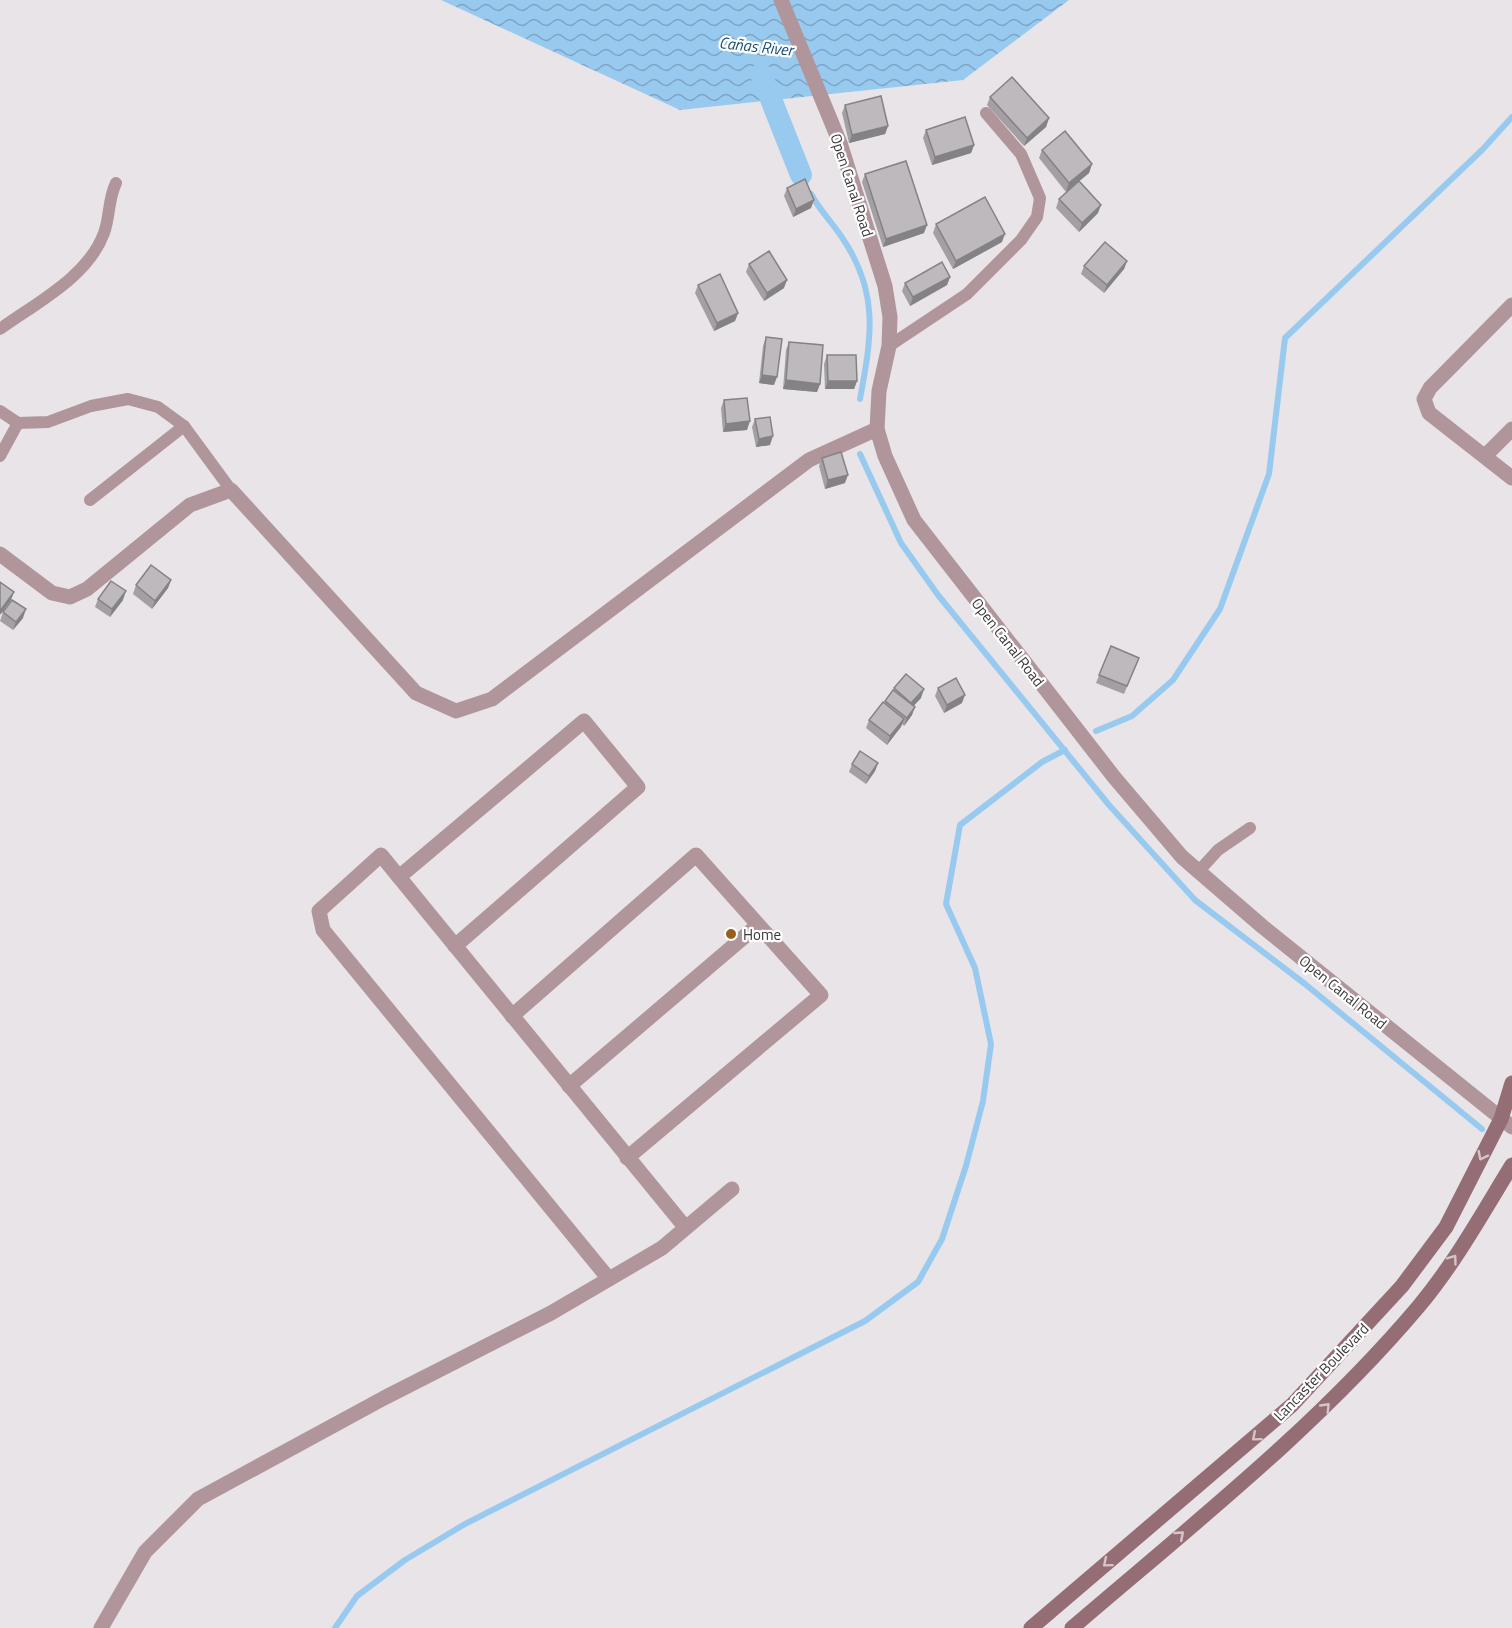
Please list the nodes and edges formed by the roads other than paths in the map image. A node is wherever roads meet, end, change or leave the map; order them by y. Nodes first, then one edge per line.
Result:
1 (781, 0) edge
2 (986, 112) dead end
3 (116, 183) dead end
4 (1512, 305) edge
5 (0, 329) edge
6 (889, 346) junction
7 (0, 411) edge
8 (18, 423) junction
9 (184, 426) junction
10 (877, 429) junction
11 (1512, 429) edge
12 (1486, 455) junction
13 (0, 456) edge
14 (1512, 478) edge
15 (231, 490) junction
16 (90, 500) dead end
17 (0, 554) edge
18 (1250, 828) dead end
19 (1198, 872) junction
20 (399, 877) junction
21 (758, 925) junction
22 (455, 946) junction
23 (512, 1016) junction
24 (1512, 1083) edge
25 (569, 1086) junction
26 (1507, 1123) edge
27 (627, 1158) junction
28 (1512, 1165) edge
29 (732, 1189) dead end
30 (685, 1227) junction
31 (609, 1280) junction
32 (101, 1628) edge
33 (1031, 1628) edge
34 (1072, 1628) edge

1 - 6 street, Open Canal Road
2 - 6 lane
3 - 5 lane
4 - 12 street
6 - 10 street, Open Canal Road
7 - 8 lane
8 - 9 lane
8 - 13 lane
9 - 15 lane
9 - 16 lane
10 - 15 street
10 - 19 street, Open Canal Road
11 - 12 street
12 - 14 street
15 - 17 street
18 - 19 lane
19 - 26 street, Open Canal Road
20 - 22 street
20 - 22 street
20 - 31 street
21 - 23 street
21 - 25 street
21 - 27 street
22 - 23 street
23 - 25 street
24 - 26 main road, Lancaster Boulevard
25 - 27 street
26 -> 33 main road, Lancaster Boulevard
27 - 30 street
34 -> 28 main road, Lancaster Boulevard
29 - 30 street
30 - 31 street
31 - 32 street

